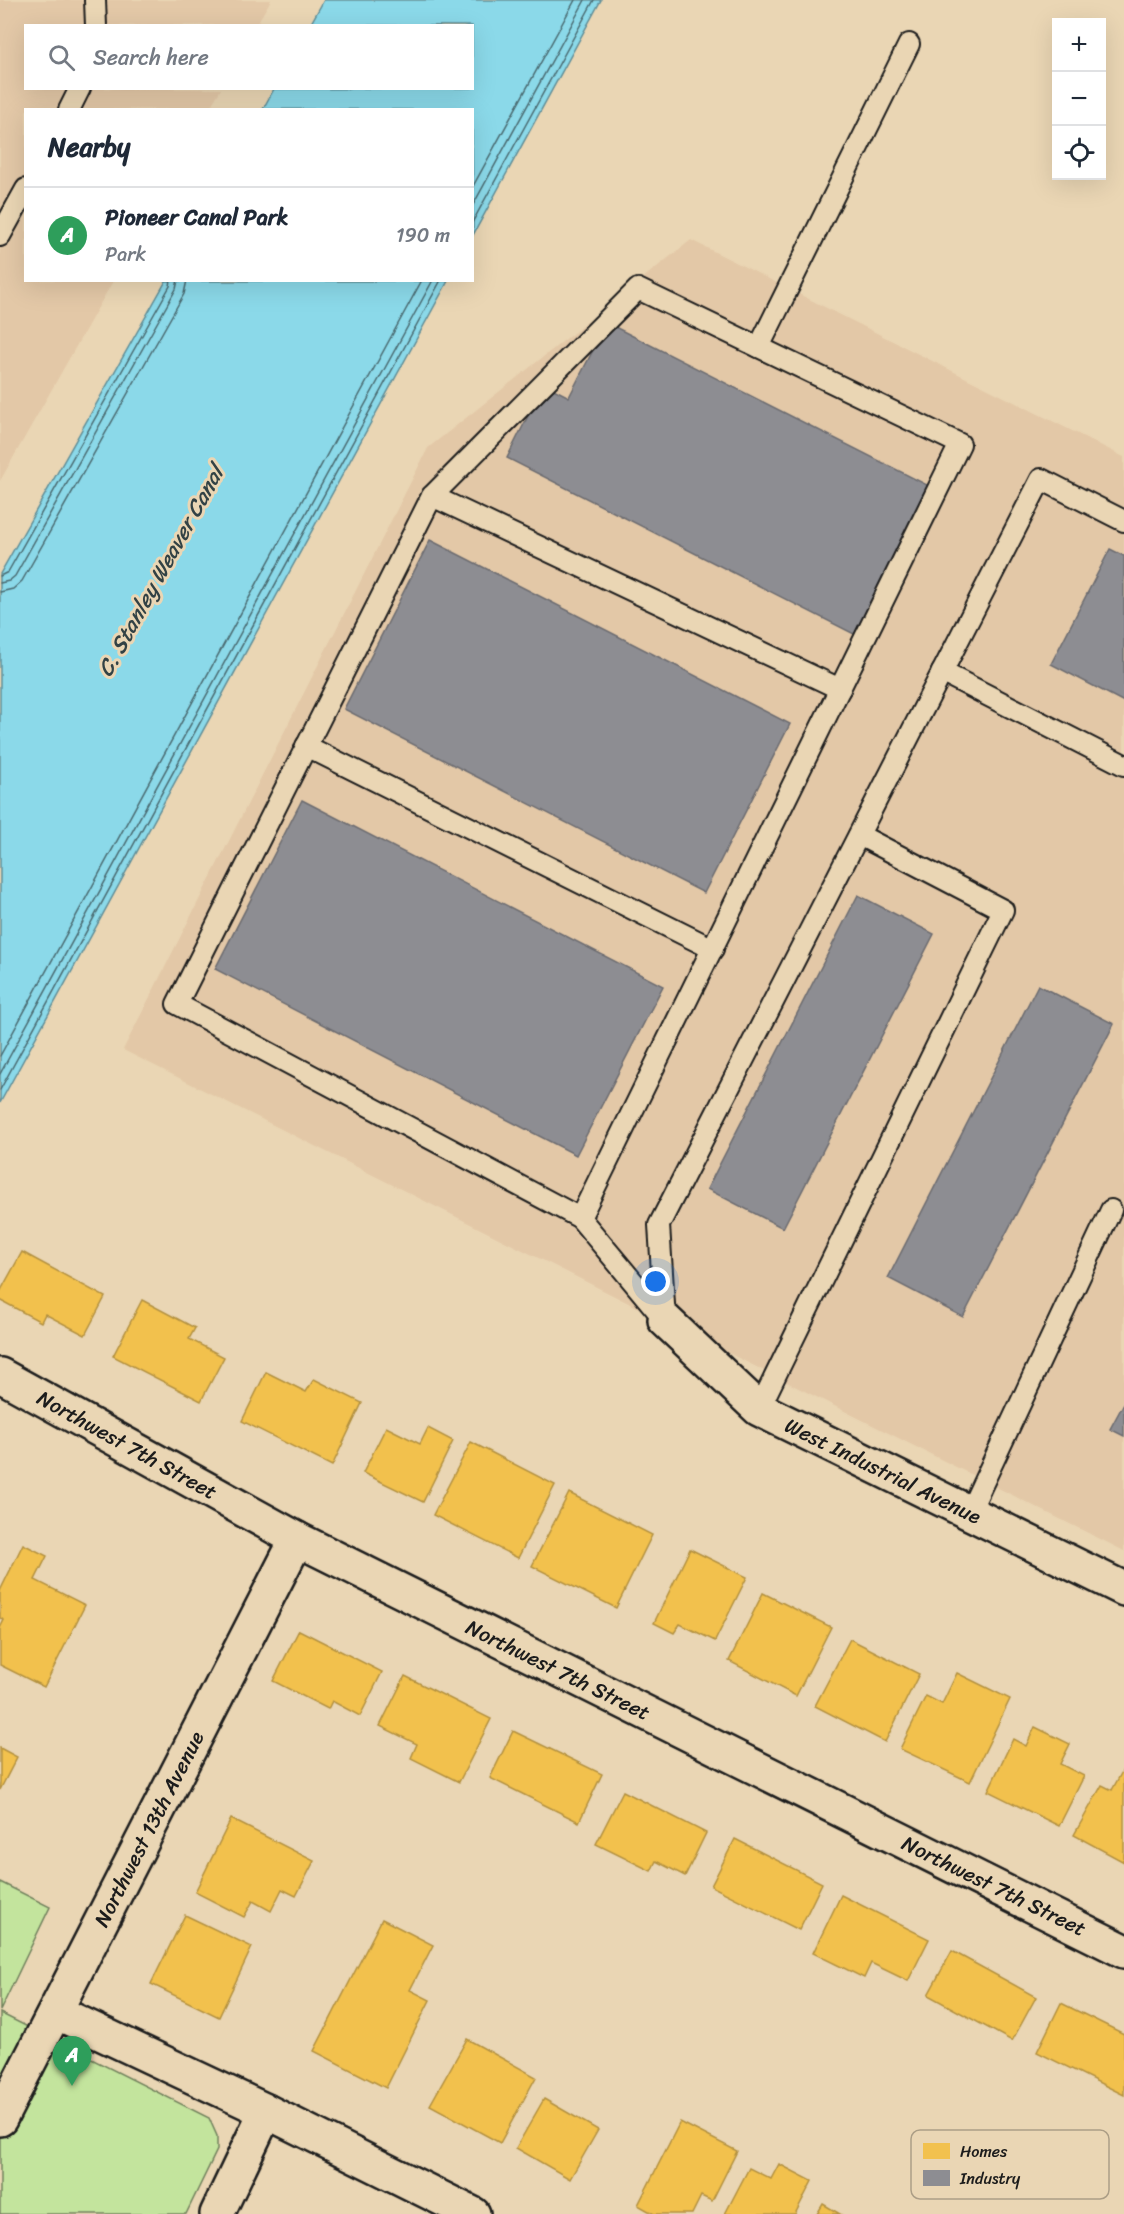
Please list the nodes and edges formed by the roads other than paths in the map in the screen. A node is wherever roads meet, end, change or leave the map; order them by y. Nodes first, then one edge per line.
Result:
1 (95, 0) edge
2 (96, 24) edge
3 (909, 44) dead end
4 (80, 90) edge
5 (70, 108) edge
6 (24, 193) edge
7 (0, 236) edge
8 (759, 347) junction
9 (432, 496) junction
10 (1124, 521) edge
11 (942, 672) junction
12 (840, 689) junction
13 (306, 746) junction
14 (1124, 765) edge
15 (859, 834) junction
16 (713, 949) junction
17 (1111, 1210) dead end
18 (580, 1218) junction
19 (665, 1320) junction
20 (0, 1375) edge
21 (759, 1409) junction
22 (969, 1513) junction
23 (297, 1539) junction
24 (1124, 1589) edge
25 (1124, 1951) edge
26 (56, 2012) junction
27 (266, 2111) junction
28 (0, 2119) edge
29 (217, 2214) edge
30 (473, 2214) edge

1 - 2 lane
3 - 8 lane
4 - 5 lane
6 - 7 lane
8 - 9 lane
8 - 12 lane
9 - 12 lane
9 - 13 lane
10 - 11 lane
11 - 14 lane
11 - 15 lane
12 - 16 lane
13 - 16 lane
13 - 18 lane
15 - 19 lane
15 - 21 lane
16 - 18 lane
17 - 22 lane
18 - 19 lane
19 - 21 street, West Industrial Avenue
20 - 23 street, Northwest 7th Street
21 - 22 street, West Industrial Avenue
22 - 24 street, West Industrial Avenue
23 - 25 street, Northwest 7th Street
23 - 26 street, Northwest 13th Avenue
26 - 27 street
26 - 28 street, Northwest 13th Avenue
27 - 29 street
27 - 30 street

